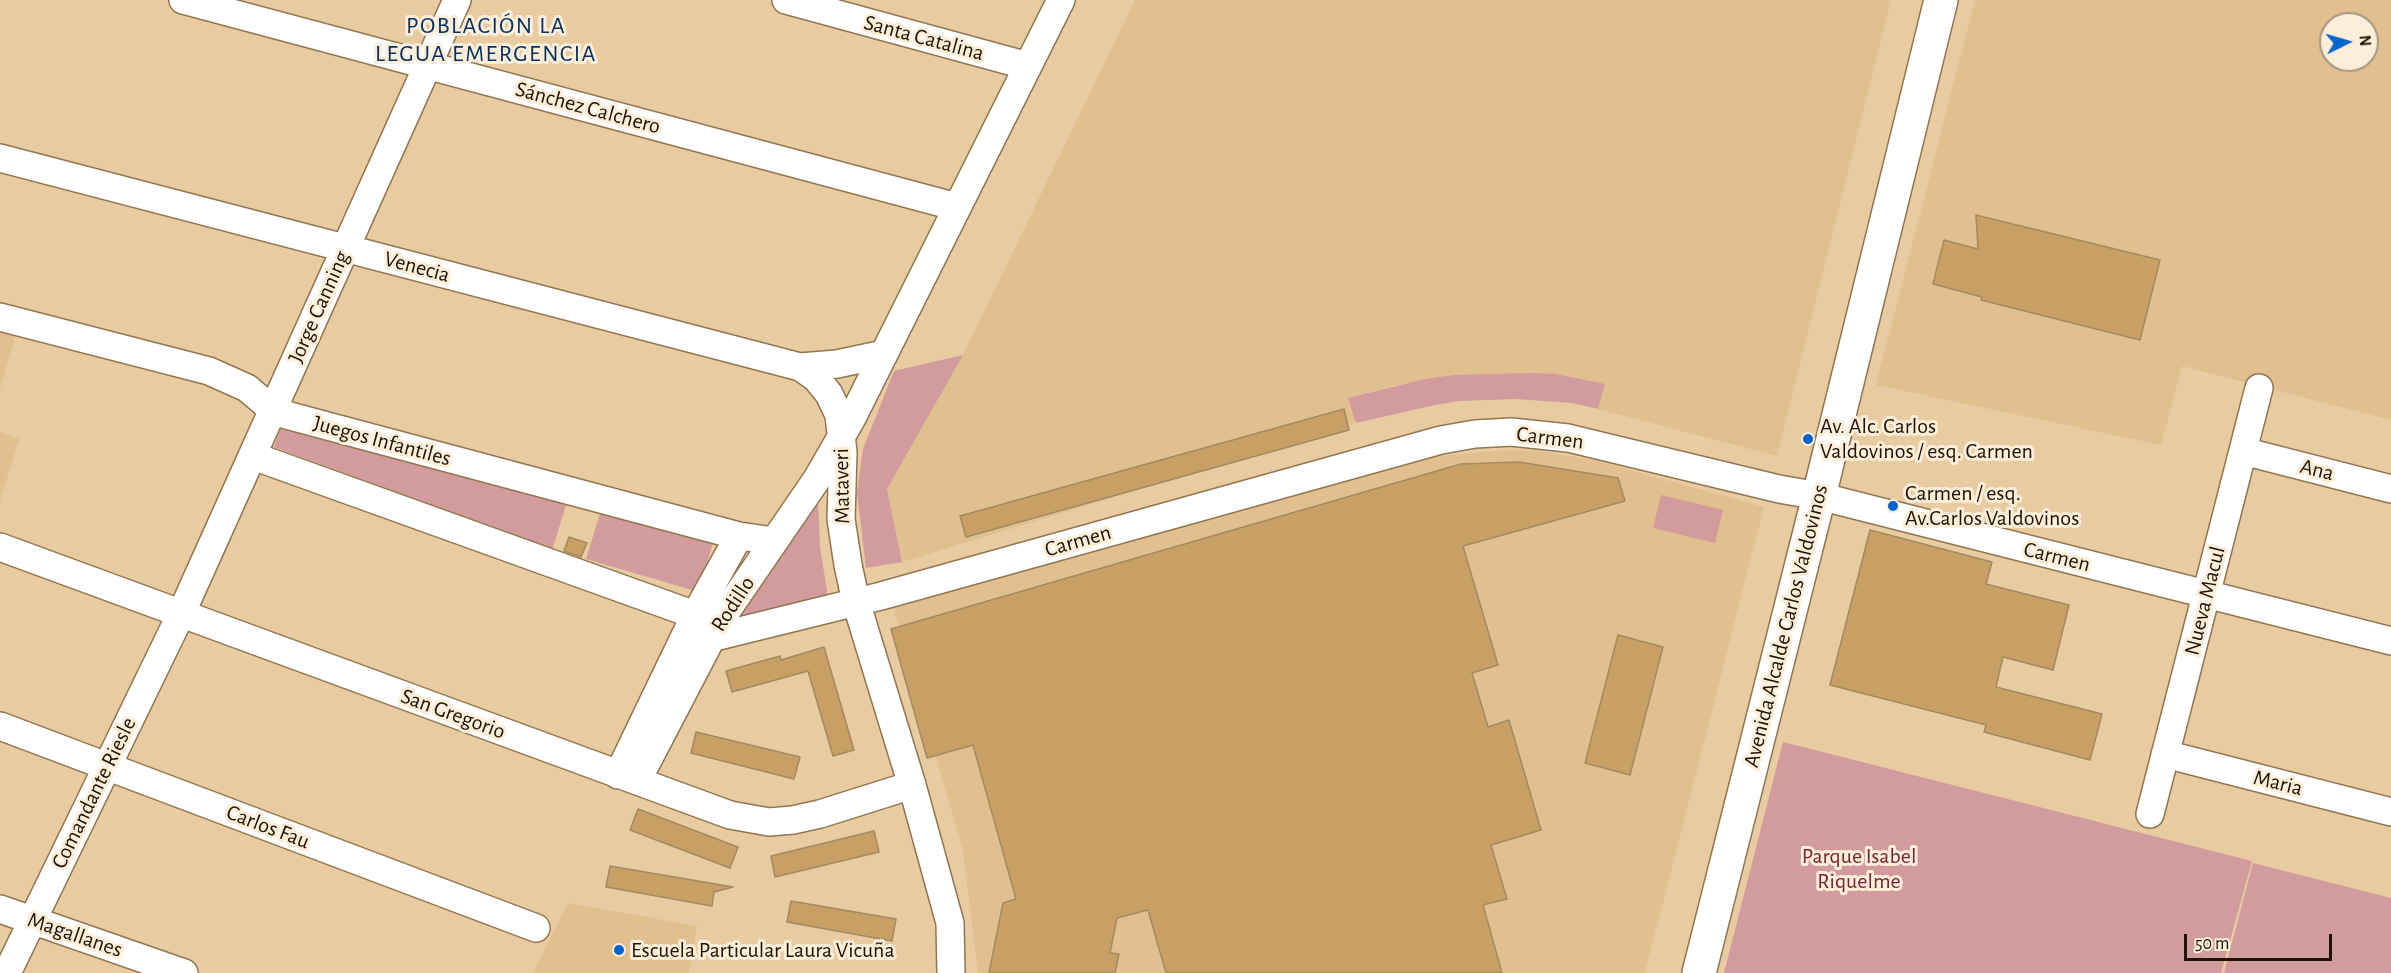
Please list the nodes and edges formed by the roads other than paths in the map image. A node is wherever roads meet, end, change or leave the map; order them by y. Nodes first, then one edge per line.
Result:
1 (183, 0) edge
2 (457, 0) edge
3 (786, 0) edge
4 (1061, 0) edge
5 (1941, 0) edge
6 (429, 66) junction
7 (1028, 66) junction
8 (0, 158) edge
9 (957, 207) junction
10 (345, 248) junction
11 (0, 317) edge
12 (884, 354) junction
13 (800, 368) junction
14 (2259, 388) dead end
15 (274, 411) junction
16 (841, 435) junction
17 (2243, 452) junction
18 (254, 456) junction
19 (2391, 489) edge
20 (1819, 496) junction
21 (739, 536) junction
22 (774, 541) junction
23 (0, 547) edge
24 (2206, 594) junction
25 (856, 602) junction
26 (181, 614) junction
27 (695, 615) junction
28 (711, 638) junction
29 (2391, 641) edge
30 (0, 726) edge
31 (2165, 754) junction
32 (108, 766) junction
33 (627, 778) junction
34 (912, 785) junction
35 (2391, 812) edge
36 (2150, 814) dead end
37 (0, 909) edge
38 (32, 921) junction
39 (536, 928) dead end
40 (7, 973) edge
41 (184, 973) edge
42 (951, 973) edge
43 (1699, 973) edge

1 - 6 street, Sánchez Calchero
2 - 6 street, Jorge Canning
3 - 7 street, Santa Catalina
4 - 7 street, Mataveri
5 - 20 main road, Avenida Alcalde Carlos Valdovinos
6 - 9 street, Sánchez Calchero
6 - 10 street, Jorge Canning
7 - 9 street, Mataveri
8 - 10 street, Venecia
9 - 12 street, Mataveri
10 - 13 street, Venecia
10 - 15 street, Jorge Canning
11 - 15 street, Juegos Infantiles
12 - 13 street, Venecia
12 - 16 street, Mataveri
13 - 16 street, Venecia
14 - 17 street, Nueva Macul
15 - 18 street, Jorge Canning
15 - 21 street, Juegos Infantiles
16 - 22 street, Rodillo
16 - 25 street, Mataveri
17 - 19 street, Ana
17 - 24 street, Nueva Macul
18 - 26 street, Jorge Canning
18 - 27 street
20 - 24 street, Carmen
20 - 25 street, Carmen
20 - 43 main road, Avenida Alcalde Carlos Valdovinos
21 - 22 street, Juegos Infantiles
21 - 27 street, Rodillo
22 - 28 street, Rodillo
23 - 26 street, San Gregorio
24 - 29 street, Carmen
24 - 31 street, Nueva Macul
25 - 28 street, Carmen
25 - 34 street, Mataveri
26 - 32 street, Comandante Riesle
26 - 33 street, San Gregorio
27 - 33 street, Rodillo
28 - 33 street, Rodillo
30 - 32 street, Carlos Fau
31 - 35 street, Maria
31 - 36 street, Nueva Macul
32 - 38 street, Comandante Riesle
32 - 39 street, Carlos Fau
33 - 34 street, San Gregorio
34 - 42 street, Mataveri
37 - 38 street, Magallanes
38 - 40 street, Comandante Riesle
38 - 41 street, Magallanes

